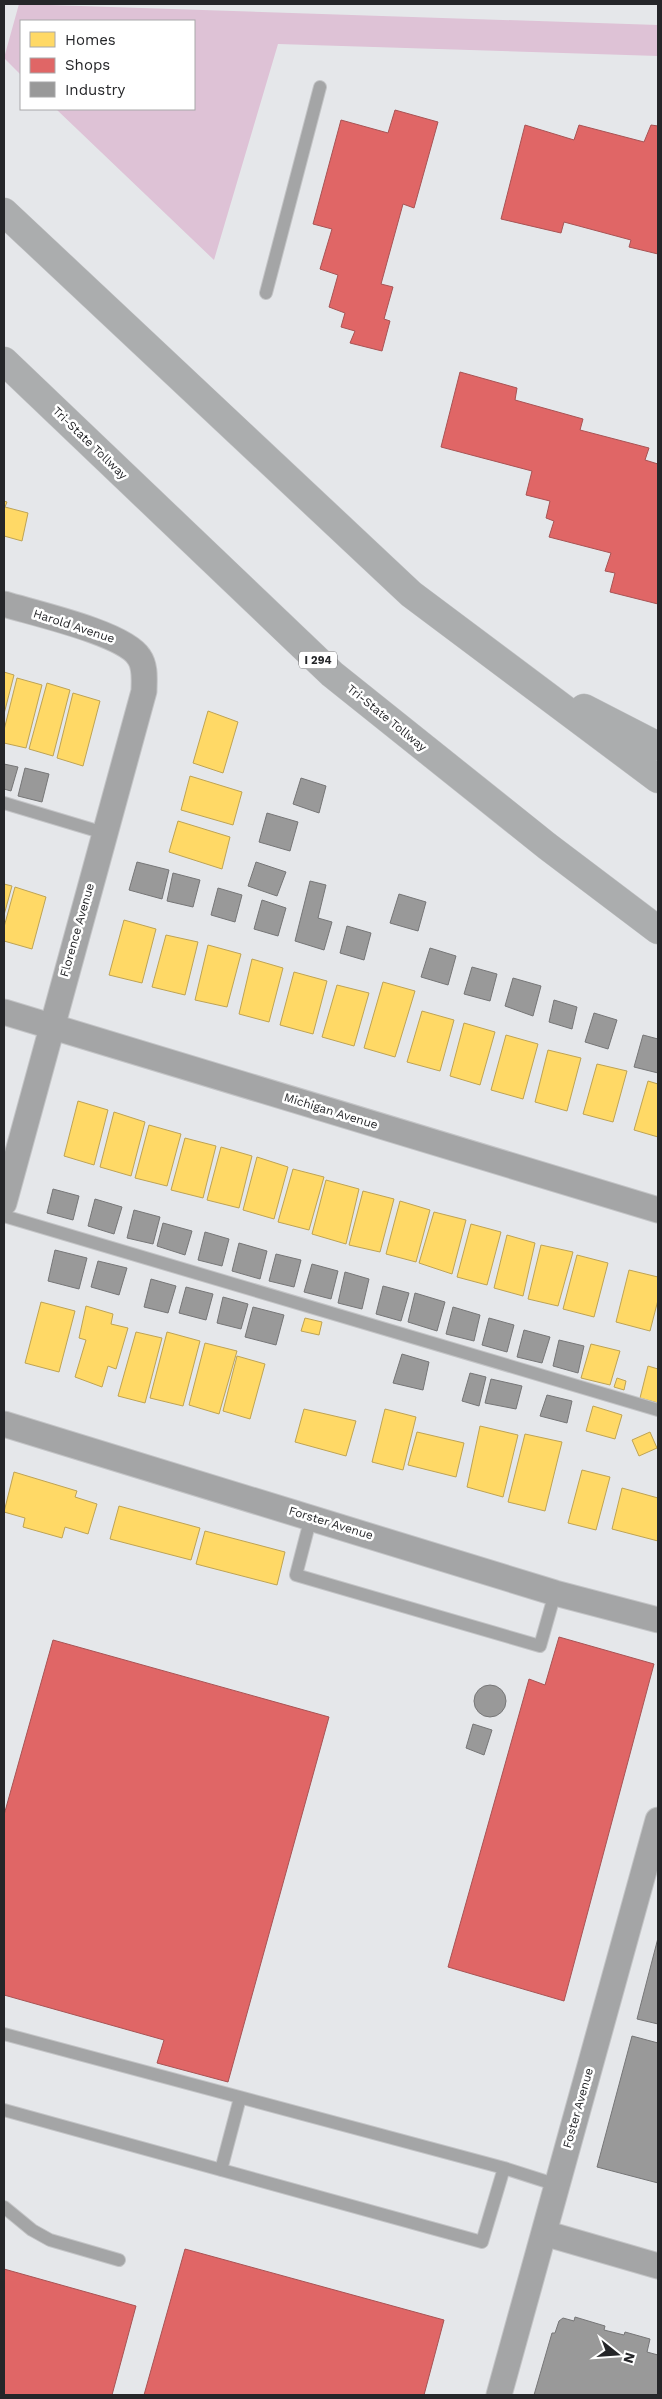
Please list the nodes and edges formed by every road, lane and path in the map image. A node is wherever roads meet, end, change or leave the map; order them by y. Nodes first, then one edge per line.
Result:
1 (320, 87) dead end
2 (4, 212) edge
3 (266, 293) dead end
4 (4, 361) edge
5 (4, 604) edge
6 (140, 658) joint
7 (522, 678) junction
8 (658, 746) edge
9 (658, 779) edge
10 (4, 803) edge
11 (104, 833) junction
12 (658, 930) edge
13 (4, 1012) edge
14 (50, 1026) junction
15 (4, 1203) edge
16 (658, 1210) edge
17 (4, 1216) edge
18 (658, 1410) edge
19 (4, 1424) edge
20 (311, 1517) junction
21 (555, 1593) junction
22 (658, 1620) edge
23 (658, 1820) edge
24 (4, 2034) edge
25 (240, 2098) junction
26 (4, 2110) edge
27 (504, 2168) junction
28 (221, 2170) junction
29 (557, 2185) junction
30 (4, 2207) edge
31 (544, 2233) junction
32 (119, 2260) dead end
33 (658, 2266) edge
34 (499, 2395) edge

1 - 3 lane
2 - 7 highway
4 - 12 highway, Tri-State Tollway / I 294
5 - 6 street, Harold Avenue
6 - 11 street, Florence Avenue
7 - 8 highway
7 - 9 highway
10 - 11 lane
11 - 14 street, Florence Avenue
13 - 14 street, Michigan Avenue
14 - 15 street, Florence Avenue
14 - 16 street, Michigan Avenue
17 - 18 lane
19 - 20 street, Forster Avenue
20 - 21 street, Forster Avenue
20 - 21 lane
21 - 22 street, Forster Avenue
23 - 29 street, Foster Avenue
24 - 25 lane
25 - 27 lane
25 - 28 lane
26 - 28 lane
27 - 28 lane
27 - 29 lane
29 - 31 street, Foster Avenue
30 - 32 lane
31 - 33 street
31 - 34 street, Foster Avenue

